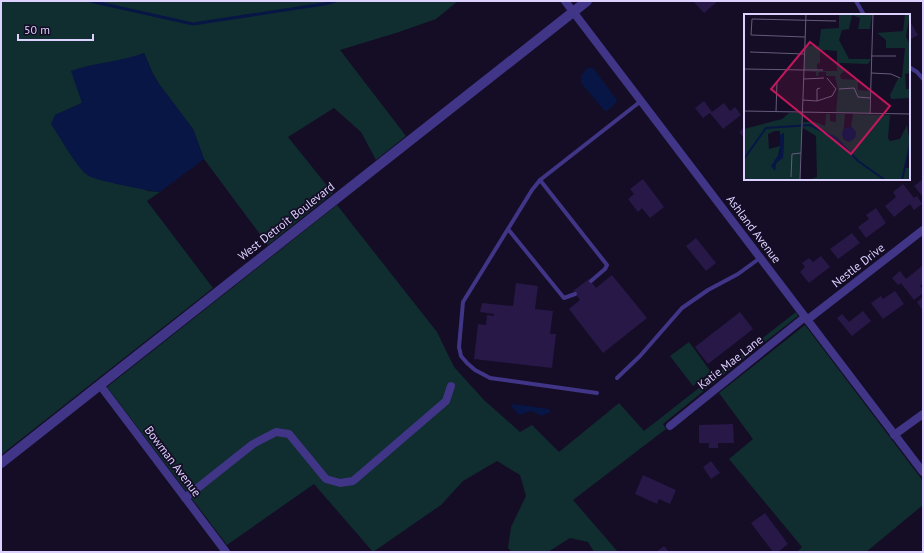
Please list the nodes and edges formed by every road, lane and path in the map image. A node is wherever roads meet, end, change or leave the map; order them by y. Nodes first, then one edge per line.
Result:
1 (565, 1) edge
2 (587, 1) edge
3 (856, 1) edge
4 (573, 12) junction
5 (863, 14) edge
6 (910, 68) edge
7 (923, 79) edge
8 (641, 101) junction
9 (540, 180) junction
10 (508, 229) junction
11 (923, 230) edge
12 (760, 258) junction
13 (590, 281) dead end
14 (575, 294) dead end
15 (806, 318) junction
16 (617, 378) dead end
17 (100, 385) junction
18 (451, 386) dead end
19 (597, 393) dead end
20 (923, 414) edge
21 (670, 426) dead end
22 (894, 435) junction
23 (1, 463) edge
24 (923, 472) edge
25 (185, 498) junction
26 (226, 552) edge

1 - 4 street, Ashland Avenue
2 - 4 street, West Detroit Boulevard
3 - 5 lane
4 - 8 street, Ashland Avenue
4 - 17 street, West Detroit Boulevard
6 - 7 lane
8 - 9 lane
8 - 12 street, Ashland Avenue
9 - 10 lane
9 - 13 lane
10 - 14 lane
10 - 19 lane
11 - 15 street, Nestle Drive
12 - 15 street, Ashland Avenue
12 - 16 lane
15 - 21 street, Katie Mae Lane
15 - 22 street, Ashland Avenue
17 - 23 street, West Detroit Boulevard
17 - 25 street, Bowman Avenue
18 - 25 street
20 - 22 street
22 - 24 street, Ashland Avenue
25 - 26 street, Bowman Avenue

